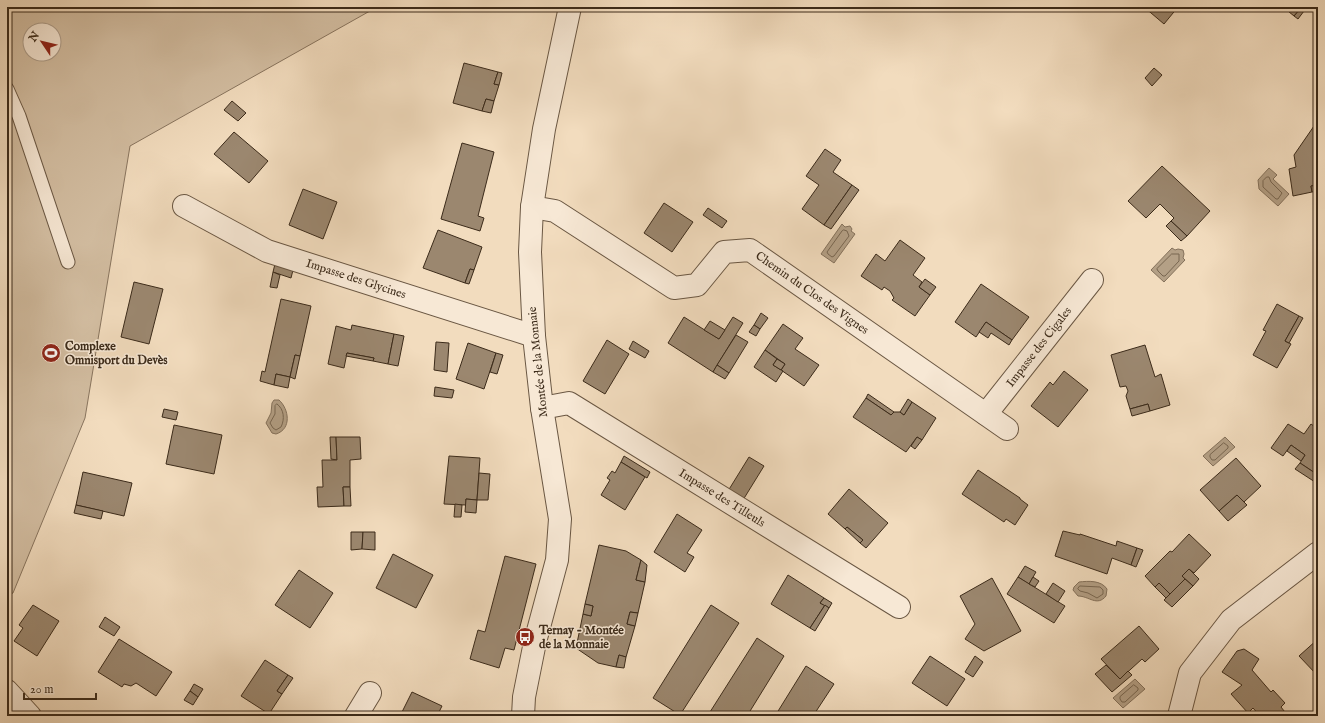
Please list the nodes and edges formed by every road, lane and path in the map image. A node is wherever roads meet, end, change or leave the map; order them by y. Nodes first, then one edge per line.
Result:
1 (570, 7) edge
2 (7, 89) edge
3 (184, 206) dead end
4 (532, 207) junction
5 (68, 262) dead end
6 (1092, 280) dead end
7 (534, 336) junction
8 (542, 408) junction
9 (986, 414) junction
10 (1007, 428) dead end
11 (1318, 553) edge
12 (899, 607) dead end
13 (7, 691) edge
14 (370, 693) dead end
15 (30, 716) edge
16 (356, 716) edge
17 (523, 716) edge
18 (1178, 716) edge

1 - 4 street, Montée de la Monnaie
2 - 5 lane
3 - 7 street, Impasse des Glycines
4 - 7 street, Montée de la Monnaie
4 - 9 street, Chemin du Clos des Vignes
6 - 9 street, Impasse des Cigales
7 - 8 street, Montée de la Monnaie
8 - 12 street, Impasse des Tilleuls
8 - 17 street, Montée de la Monnaie
9 - 10 street, Chemin du Clos des Vignes
11 - 18 street
13 - 15 street
14 - 16 street

